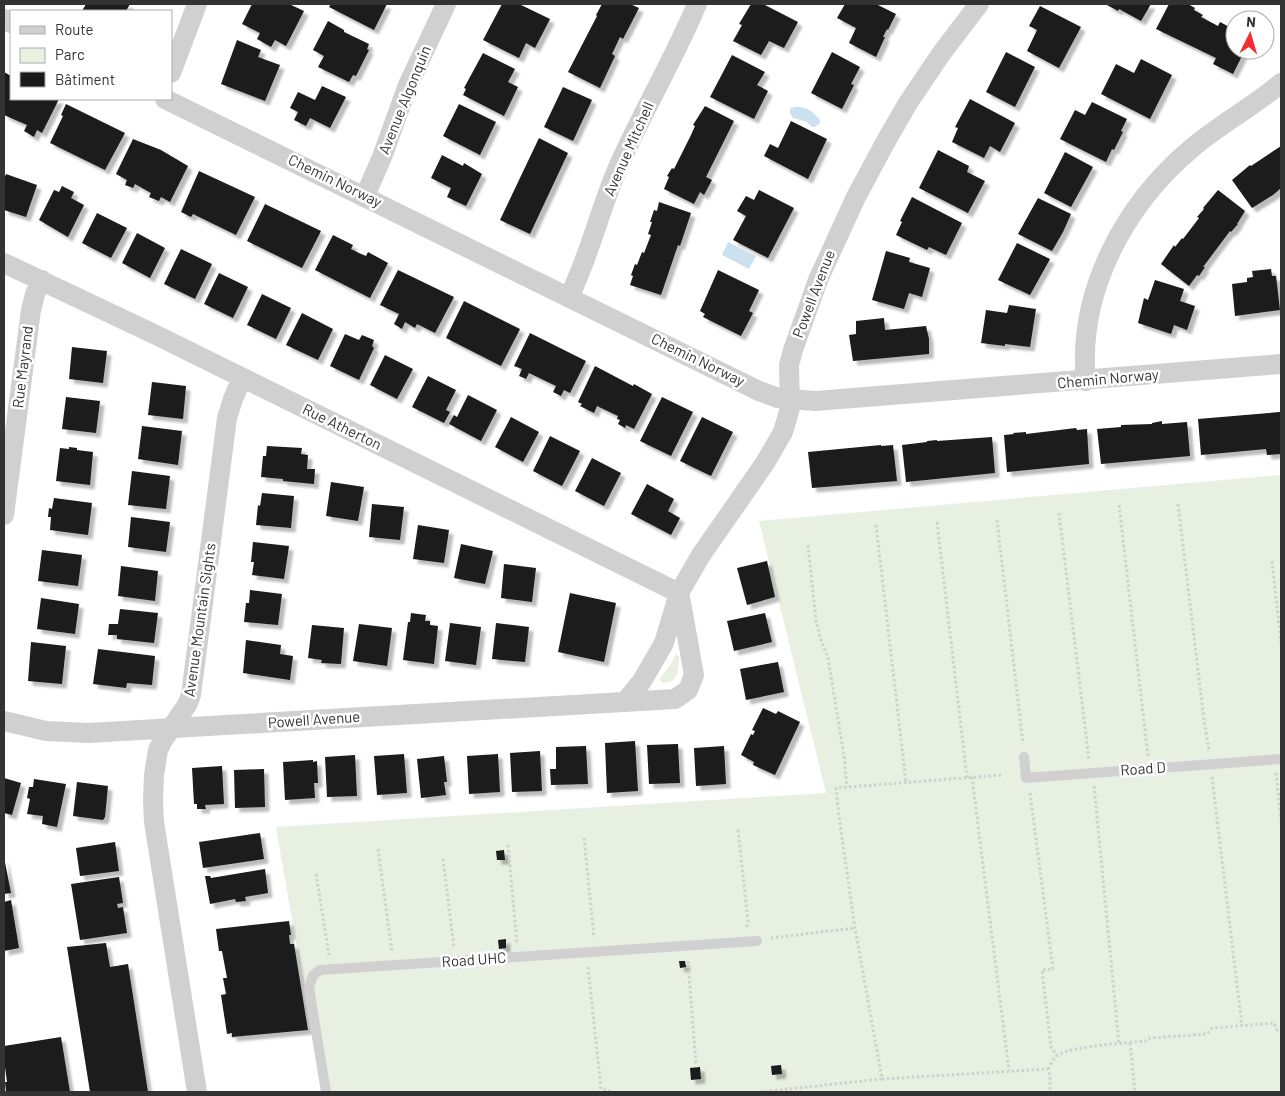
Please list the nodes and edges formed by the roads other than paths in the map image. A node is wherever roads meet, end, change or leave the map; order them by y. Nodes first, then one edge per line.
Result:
1 (197, 4) edge
2 (446, 4) edge
3 (697, 4) edge
4 (979, 4) edge
5 (172, 70) edge
6 (1281, 83) edge
7 (167, 100) edge
8 (365, 196) junction
9 (4, 263) edge
10 (42, 280) junction
11 (569, 297) junction
12 (1281, 364) edge
13 (242, 378) junction
14 (1086, 381) junction
15 (790, 400) junction
16 (4, 515) edge
17 (679, 593) junction
18 (625, 702) junction
19 (4, 722) edge
20 (170, 729) junction
21 (1024, 757) dead end
22 (1278, 763) edge
23 (761, 940) road end
24 (197, 1092) edge
25 (326, 1092) edge

1 - 5 street
2 - 8 street, Avenue Algonquin
3 - 11 street, Avenue Mitchell
4 - 15 street, Powell Avenue
6 - 14 street
7 - 8 street, Chemin Norway
8 - 11 street, Chemin Norway
9 - 10 street, Rue Atherton
10 - 13 street, Rue Atherton
10 - 16 street, Rue Mayrand
11 - 15 street, Chemin Norway
12 - 14 street, Chemin Norway
13 - 17 street, Rue Atherton
13 - 20 street, Avenue Mountain Sights
14 - 15 street, Chemin Norway
15 - 17 street, Powell Avenue
17 - 18 street, Powell Avenue
17 - 18 street, Powell Avenue
18 - 20 street, Powell Avenue
19 - 20 street, Powell Avenue
20 - 24 street, Avenue Mountain Sights
21 - 22 lane, Road D
23 - 25 lane, Road UHC

